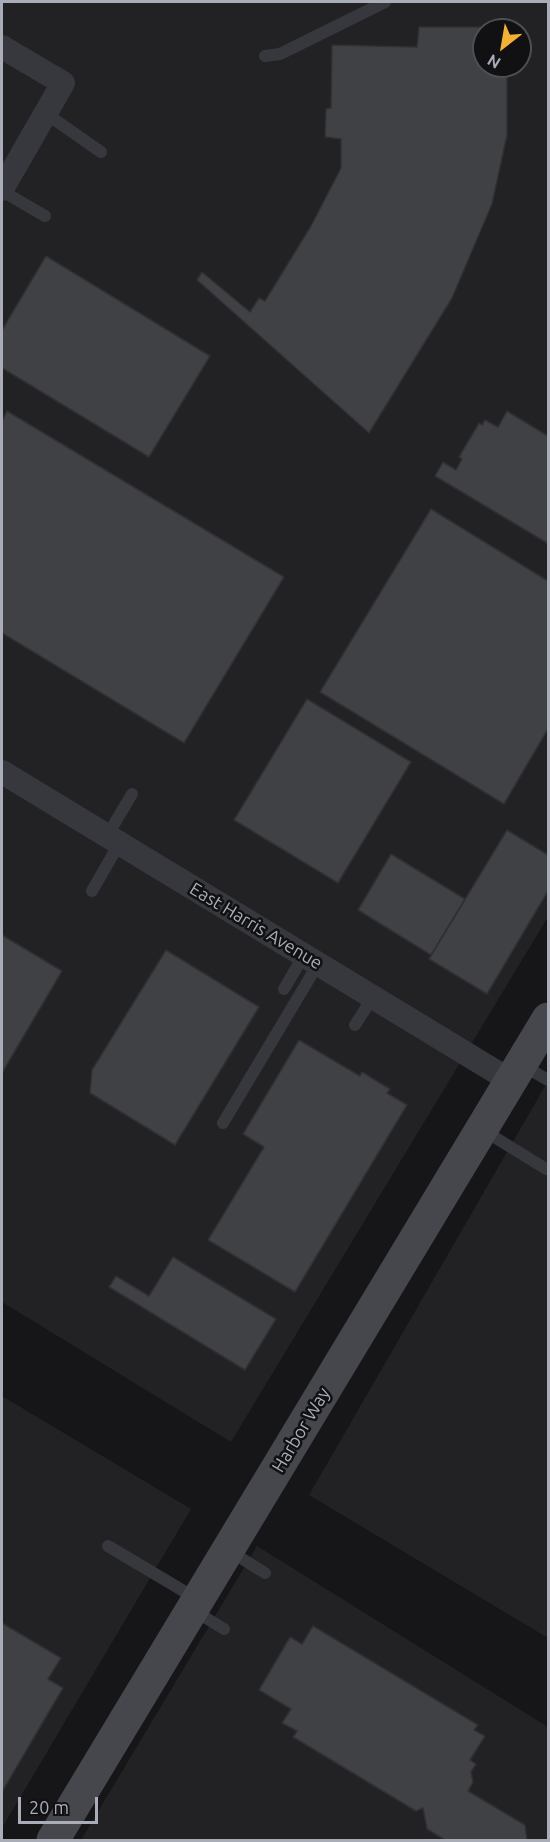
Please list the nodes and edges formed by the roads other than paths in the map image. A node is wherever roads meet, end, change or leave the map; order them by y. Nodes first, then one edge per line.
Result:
1 (385, 2) edge
2 (2, 46) edge
3 (265, 56) dead end
4 (45, 113) junction
5 (101, 152) dead end
6 (2, 190) edge
7 (45, 216) dead end
8 (2, 772) edge
9 (132, 794) dead end
10 (113, 840) junction
11 (92, 891) dead end
12 (311, 959) junction
13 (284, 989) dead end
14 (373, 997) junction
15 (549, 1018) edge
16 (355, 1025) dead end
17 (516, 1072) junction
18 (549, 1080) edge
19 (223, 1123) dead end
20 (482, 1130) junction
21 (546, 1168) dead end
22 (108, 1546) dead end
23 (228, 1550) junction
24 (265, 1573) dead end
25 (195, 1605) junction
26 (224, 1629) dead end
27 (53, 1840) edge

1 - 3 lane
2 - 4 street
4 - 5 lane
4 - 6 street
6 - 7 lane
8 - 10 street, East Harris Avenue
9 - 10 lane
10 - 11 lane
10 - 12 street, East Harris Avenue
12 - 13 lane
12 - 14 street, East Harris Avenue
12 - 19 lane
14 - 16 lane
14 - 17 street, East Harris Avenue
15 - 17 street, Harbor Way
17 - 18 lane
17 - 20 street, Harbor Way
20 - 21 lane
20 - 23 street, Harbor Way
22 - 25 lane
23 - 24 lane
23 - 25 street, Harbor Way
25 - 26 lane
25 - 27 street, Harbor Way

